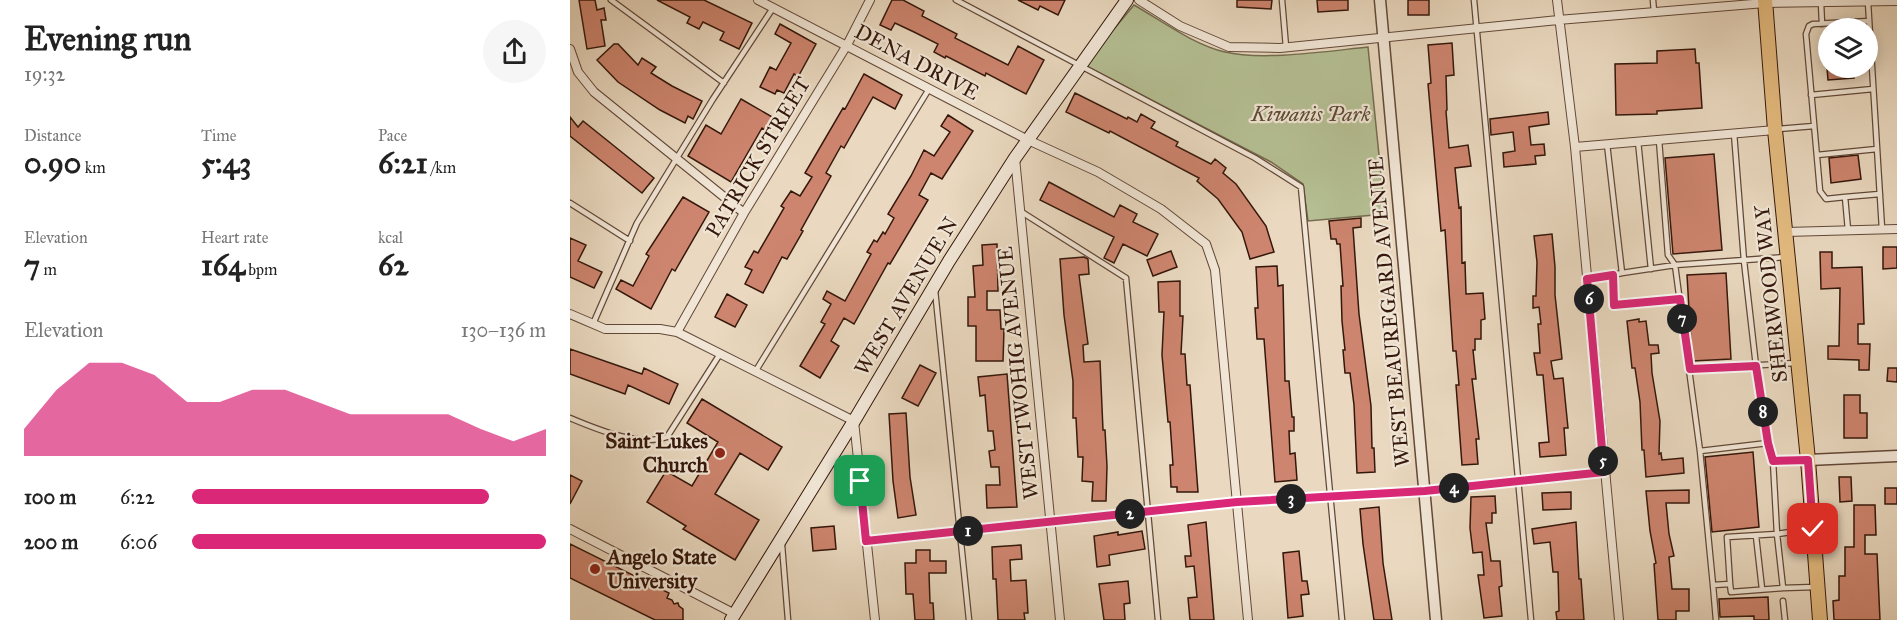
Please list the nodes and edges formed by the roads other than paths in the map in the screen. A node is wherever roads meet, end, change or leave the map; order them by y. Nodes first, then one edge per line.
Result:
1 (611, 0) edge
2 (758, 0) edge
3 (870, 0) edge
4 (956, 0) edge
5 (1127, 0) edge
6 (1138, 0) edge
7 (1282, 0) edge
8 (1380, 0) edge
9 (1474, 0) edge
10 (1557, 0) edge
11 (1653, 0) edge
12 (1765, 1) edge
13 (1838, 1) edge
14 (1897, 1) edge
15 (1821, 2) junction
16 (1868, 2) junction
17 (773, 8) junction
18 (1654, 12) junction
19 (1822, 18) edge
20 (1869, 18) edge
21 (1558, 20) junction
22 (1818, 24) edge
23 (1477, 28) junction
24 (1383, 38) junction
25 (847, 45) junction
26 (1286, 47) junction
27 (570, 49) edge
28 (1080, 65) junction
29 (1872, 78) edge
30 (724, 83) junction
31 (929, 88) junction
32 (1873, 89) junction
33 (1811, 95) junction
34 (1814, 126) junction
35 (1775, 129) junction
36 (1734, 133) junction
37 (1028, 140) junction
38 (1659, 140) junction
39 (1638, 141) junction
40 (1607, 144) junction
41 (1575, 147) junction
42 (1877, 149) junction
43 (1816, 155) junction
44 (678, 157) junction
45 (1015, 158) junction
46 (1880, 194) junction
47 (1845, 197) junction
48 (570, 203) edge
49 (1020, 211) junction
50 (744, 213) junction
51 (1897, 229) edge
52 (1848, 230) junction
53 (1882, 230) junction
54 (1786, 232) junction
55 (630, 241) junction
56 (1788, 257) junction
57 (1744, 261) junction
58 (1675, 265) junction
59 (1651, 269) junction
60 (1622, 273) junction
61 (1613, 275) junction
62 (1587, 279) junction
63 (935, 284) junction
64 (1680, 299) junction
65 (570, 314) edge
66 (593, 324) junction
67 (677, 332) junction
68 (720, 354) junction
69 (1798, 363) junction
70 (1756, 366) junction
71 (1690, 369) junction
72 (754, 372) junction
73 (570, 418) edge
74 (854, 421) junction
75 (1768, 443) junction
76 (1700, 451) junction
77 (1897, 456) edge
78 (1808, 460) junction
79 (1773, 461) junction
80 (1604, 472) junction
81 (1518, 481) junction
82 (1425, 491) junction
83 (1330, 497) junction
84 (1237, 502) junction
85 (1148, 512) junction
86 (1050, 522) junction
87 (570, 529) edge
88 (1813, 529) junction
89 (960, 531) junction
90 (1778, 534) junction
91 (1756, 536) junction
92 (781, 537) junction
93 (866, 541) junction
94 (1730, 584) junction
95 (1713, 585) junction
96 (1817, 587) junction
97 (1782, 588) junction
98 (1762, 589) junction
99 (1783, 602) dead end
100 (733, 617) edge
101 (788, 620) edge
102 (875, 620) edge
103 (969, 620) edge
104 (1060, 620) edge
105 (1158, 620) edge
106 (1248, 620) edge
107 (1342, 620) edge
108 (1436, 620) edge
109 (1531, 620) edge
110 (1619, 620) edge
111 (1716, 620) edge
112 (1785, 620) edge
113 (1820, 620) edge

1 - 30 lane
2 - 17 street, DENA DRIVE
3 - 25 street, PATRICK STREET
4 - 28 lane
5 - 28 main road, WEST AVENUE N
6 - 26 street
7 - 26 lane
8 - 24 street, WEST BEAUREGARD AVENUE
9 - 23 lane
10 - 21 street
11 - 18 lane
12 - 15 street
12 - 18 street
12 - 35 main road, SHERWOOD WAY
13 - 15 street
13 - 16 street
14 - 16 street
15 - 19 lane
16 - 20 lane
17 - 25 street, DENA DRIVE
17 - 30 lane
18 - 21 street
21 - 23 street
21 - 41 street
22 - 33 lane
23 - 24 street
23 - 81 lane
24 - 26 street
24 - 82 street, WEST BEAUREGARD AVENUE
25 - 31 street, DENA DRIVE
25 - 50 street, PATRICK STREET
27 - 44 street
28 - 37 main road, WEST AVENUE N
28 - 83 lane
29 - 32 lane
30 - 44 lane
31 - 37 street, DENA DRIVE
31 - 72 lane
32 - 33 lane
32 - 42 lane
33 - 34 lane
34 - 35 lane
34 - 43 lane
35 - 36 street
35 - 54 main road, SHERWOOD WAY
36 - 38 street
36 - 57 lane
37 - 45 main road, WEST AVENUE N
37 - 84 street, DENA DRIVE
38 - 39 street
38 - 58 lane
39 - 40 street
39 - 59 lane
40 - 41 street
40 - 60 lane
41 - 62 street
42 - 43 lane
42 - 46 lane
43 - 47 lane
44 - 50 street
44 - 55 lane
45 - 49 street, WEST TWOHIG AVENUE
45 - 63 main road, WEST AVENUE N
46 - 47 lane
46 - 53 lane
47 - 52 lane
48 - 55 lane
49 - 85 lane
49 - 86 street, WEST TWOHIG AVENUE
50 - 67 street, PATRICK STREET
51 - 53 street
52 - 53 street
52 - 54 street
54 - 56 main road, SHERWOOD WAY
55 - 66 lane
56 - 57 lane
56 - 69 main road, SHERWOOD WAY
57 - 58 lane
57 - 70 lane
58 - 59 lane
58 - 64 lane
59 - 60 lane
60 - 61 lane
61 - 62 lane
61 - 64 lane
62 - 80 street
63 - 74 main road, WEST AVENUE N
63 - 89 lane
64 - 71 lane
65 - 66 street
66 - 67 street
67 - 68 street
68 - 72 street
68 - 73 lane
69 - 70 lane
69 - 78 main road, SHERWOOD WAY
70 - 71 lane
70 - 75 lane
71 - 76 lane
72 - 74 street
74 - 92 main road, WEST AVENUE N
74 - 93 street
75 - 76 lane
75 - 79 lane
76 - 95 lane
77 - 78 street
78 - 79 lane
78 - 88 main road, SHERWOOD WAY
79 - 90 lane
80 - 81 street
80 - 110 street
81 - 82 street
81 - 109 lane
82 - 83 street
82 - 108 street, WEST BEAUREGARD AVENUE
83 - 84 street
83 - 107 lane
84 - 85 street
84 - 106 street, DENA DRIVE
85 - 86 street
85 - 105 lane
86 - 89 street
86 - 104 street, WEST TWOHIG AVENUE
87 - 100 street
88 - 90 lane
88 - 96 main road, SHERWOOD WAY
89 - 93 street
89 - 103 lane
90 - 91 lane
90 - 97 lane
91 - 94 lane
91 - 98 lane
92 - 100 main road, WEST AVENUE N
92 - 101 lane
93 - 102 street
94 - 95 lane
94 - 98 lane
95 - 111 lane
96 - 97 lane
96 - 113 main road, SHERWOOD WAY
97 - 98 lane
99 - 112 lane

